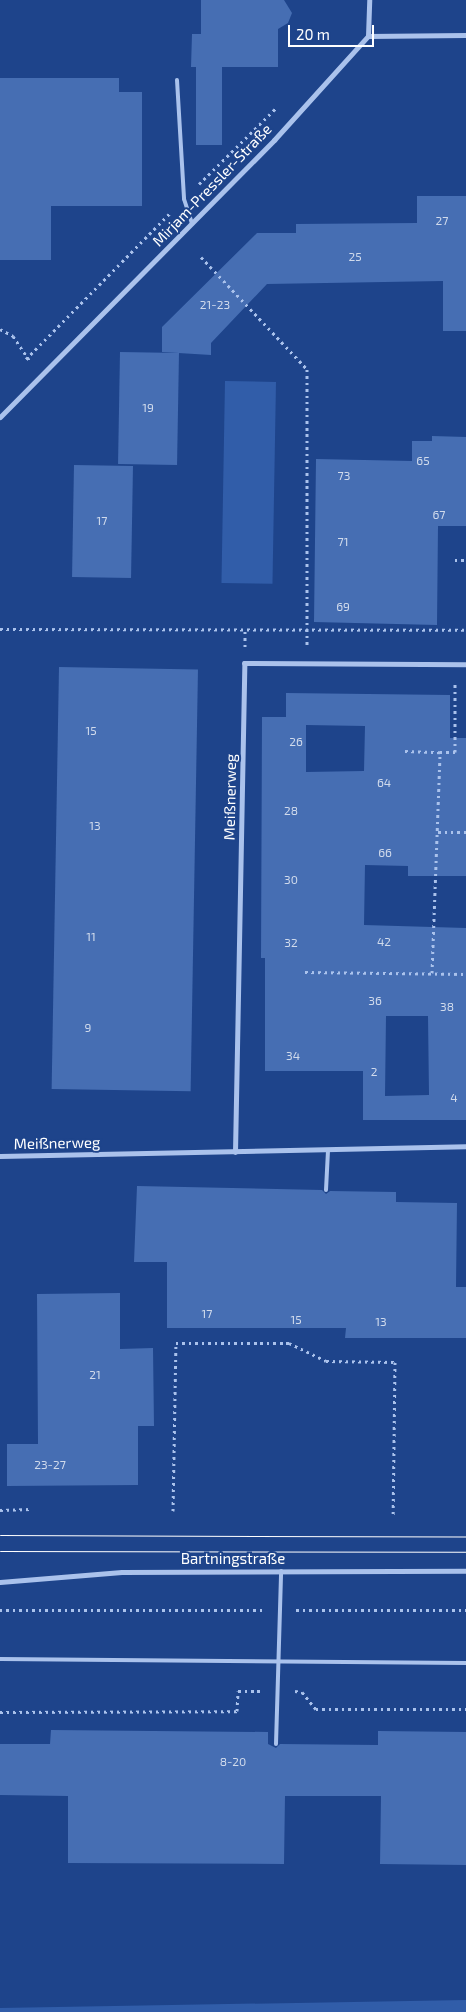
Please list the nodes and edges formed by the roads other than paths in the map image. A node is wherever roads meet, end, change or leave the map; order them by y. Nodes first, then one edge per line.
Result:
1 (369, 0) edge
2 (466, 35) edge
3 (368, 36) junction
4 (177, 80) dead end
5 (192, 224) junction
6 (0, 417) edge
7 (466, 664) edge
8 (466, 1146) edge
9 (328, 1150) junction
10 (235, 1152) junction
11 (0, 1156) edge
12 (326, 1190) dead end
13 (281, 1571) junction
14 (466, 1571) edge
15 (0, 1582) edge
16 (0, 1659) edge
17 (279, 1660) junction
18 (466, 1663) edge
19 (276, 1744) dead end

1 - 3 street
2 - 3 street
3 - 5 street, Mirjam-Pressler-Straße
4 - 5 lane
5 - 6 street, Mirjam-Pressler-Straße
7 - 10 street, Meißnerweg
8 - 9 street, Meißnerweg
9 - 10 street, Meißnerweg
9 - 12 lane
10 - 11 street, Meißnerweg
13 - 14 street, Bartningstraße
13 - 15 street, Bartningstraße
13 - 17 lane
16 - 17 lane
17 - 18 lane
17 - 19 lane

